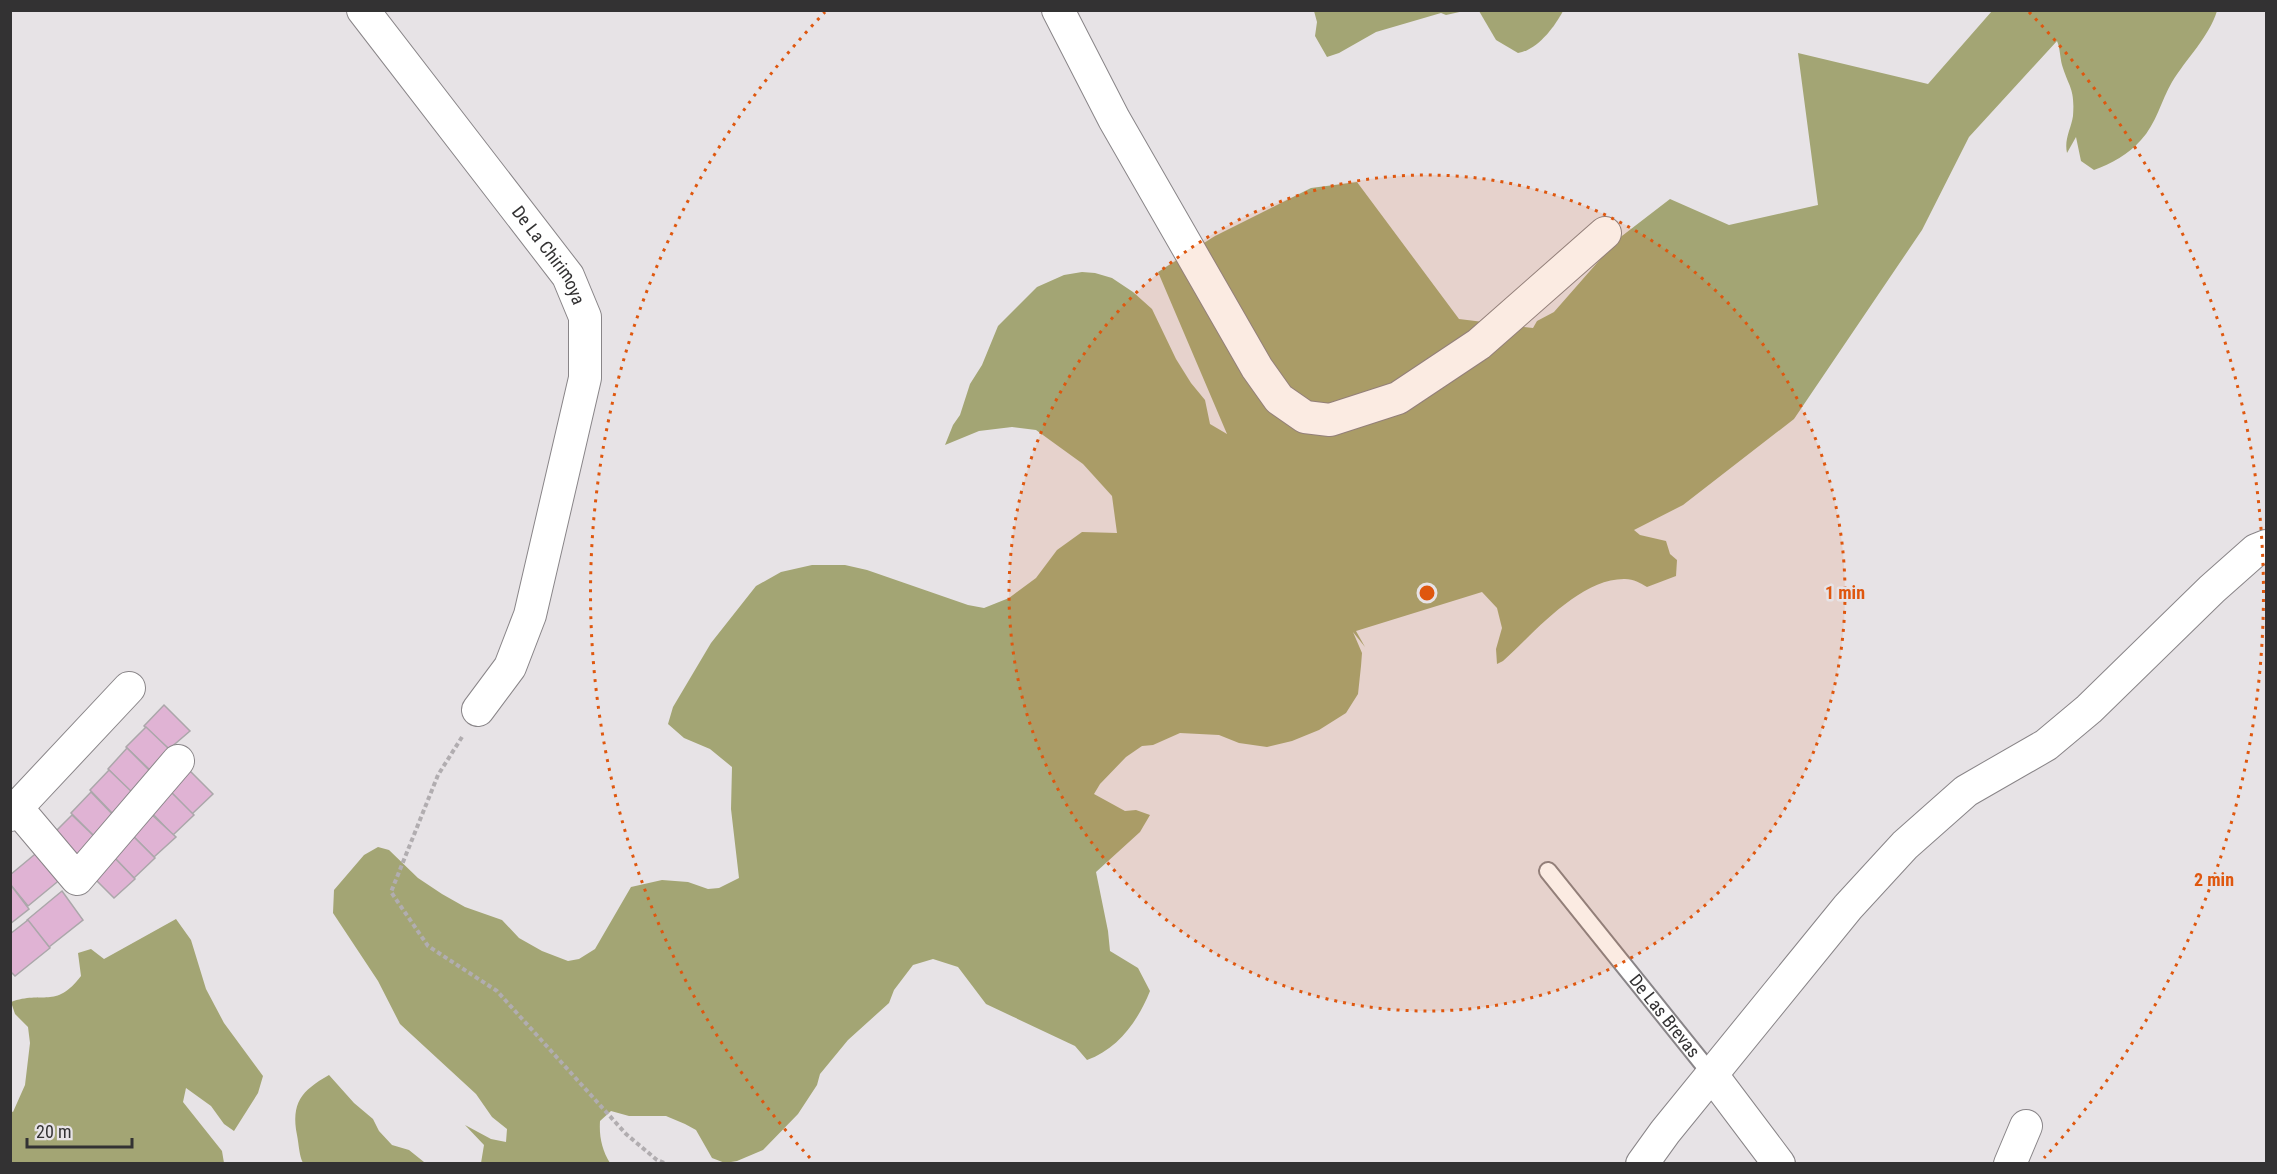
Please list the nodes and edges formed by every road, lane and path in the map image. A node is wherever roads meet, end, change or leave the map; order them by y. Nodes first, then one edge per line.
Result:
1 (363, 10) edge
2 (1058, 10) edge
3 (1605, 233) dead end
4 (2266, 546) edge
5 (129, 688) dead end
6 (478, 710) joint
7 (178, 761) dead end
8 (14, 812) edge
9 (1548, 871) dead end
10 (1712, 1075) junction
11 (2026, 1126) dead end
12 (667, 1164) edge
13 (1642, 1164) edge
14 (1779, 1164) edge
15 (2010, 1164) edge

1 - 6 street, De La Chirimoya
2 - 3 street
4 - 10 street
5 - 8 street
6 - 12 path
7 - 8 street
9 - 10 lane, De Las Brevas
10 - 13 street
10 - 14 street, De Las Brevas
11 - 15 street

